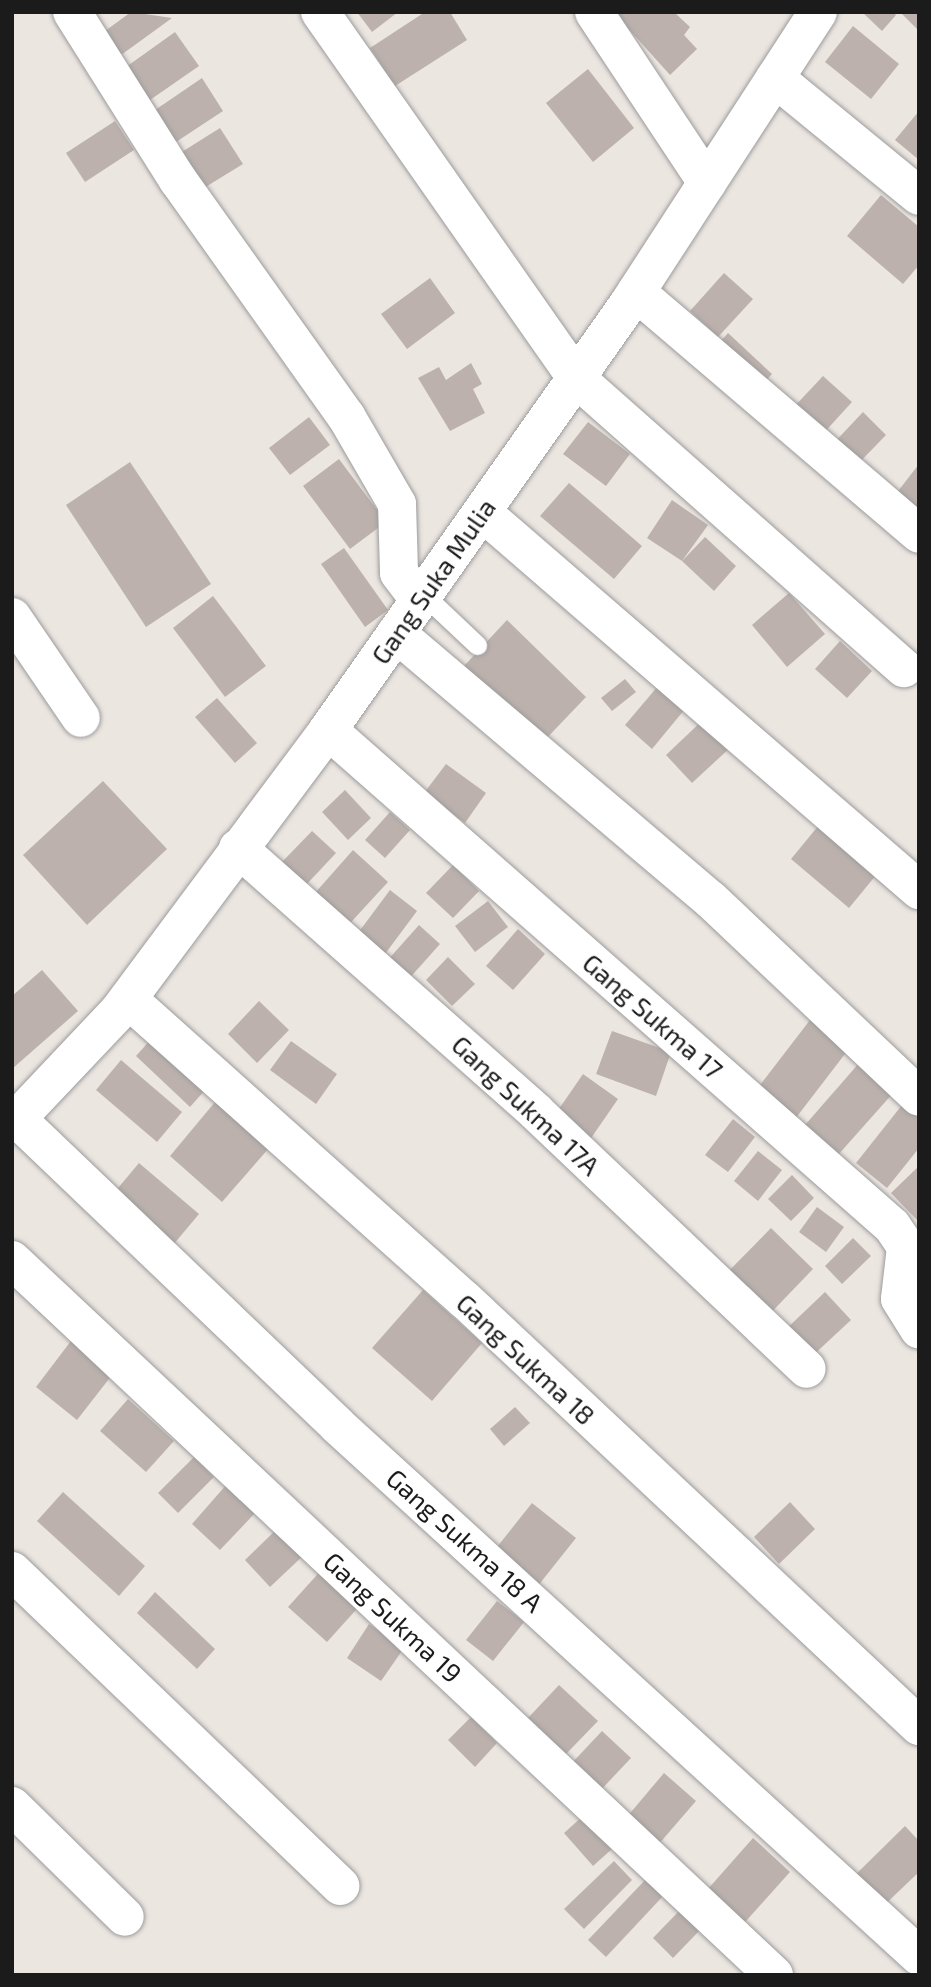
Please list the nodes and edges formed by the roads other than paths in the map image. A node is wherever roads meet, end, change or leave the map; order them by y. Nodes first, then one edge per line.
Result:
1 (72, 12) edge
2 (320, 12) edge
3 (594, 12) edge
4 (818, 12) edge
5 (775, 78) junction
6 (708, 183) junction
7 (919, 196) edge
8 (636, 292) junction
9 (576, 378) junction
10 (481, 512) junction
11 (919, 534) edge
12 (421, 597) junction
13 (12, 617) edge
14 (396, 633) junction
15 (477, 645) dead end
16 (904, 668) dead end
17 (81, 718) dead end
18 (328, 730) junction
19 (238, 848) junction
20 (919, 890) edge
21 (128, 999) junction
22 (919, 1097) edge
23 (13, 1120) edge
24 (12, 1260) edge
25 (919, 1330) edge
26 (807, 1369) dead end
27 (12, 1571) edge
28 (919, 1726) edge
29 (12, 1806) edge
30 (340, 1886) dead end
31 (125, 1917) dead end
32 (919, 1956) edge
33 (774, 1975) edge

1 - 12 street
2 - 9 street
3 - 6 street
4 - 5 street, Gang Suka Mulia
5 - 6 street, Gang Suka Mulia
5 - 7 street
6 - 8 street, Gang Suka Mulia
8 - 9 street, Gang Suka Mulia
8 - 11 street
9 - 10 street, Gang Suka Mulia
9 - 16 street
10 - 12 street, Gang Suka Mulia
10 - 20 street
12 - 14 street, Gang Suka Mulia
12 - 15 lane
13 - 17 street
14 - 18 street, Gang Suka Mulia
14 - 22 street
18 - 19 street, Gang Suka Mulia
18 - 25 street, Gang Sukma 17
19 - 21 street, Gang Suka Mulia
19 - 26 street, Gang Sukma 17A
21 - 23 street, Gang Suka Mulia
21 - 28 street, Gang Sukma 18
23 - 32 street, Gang Sukma 18 A
24 - 33 street, Gang Sukma 19
27 - 30 street
29 - 31 street

